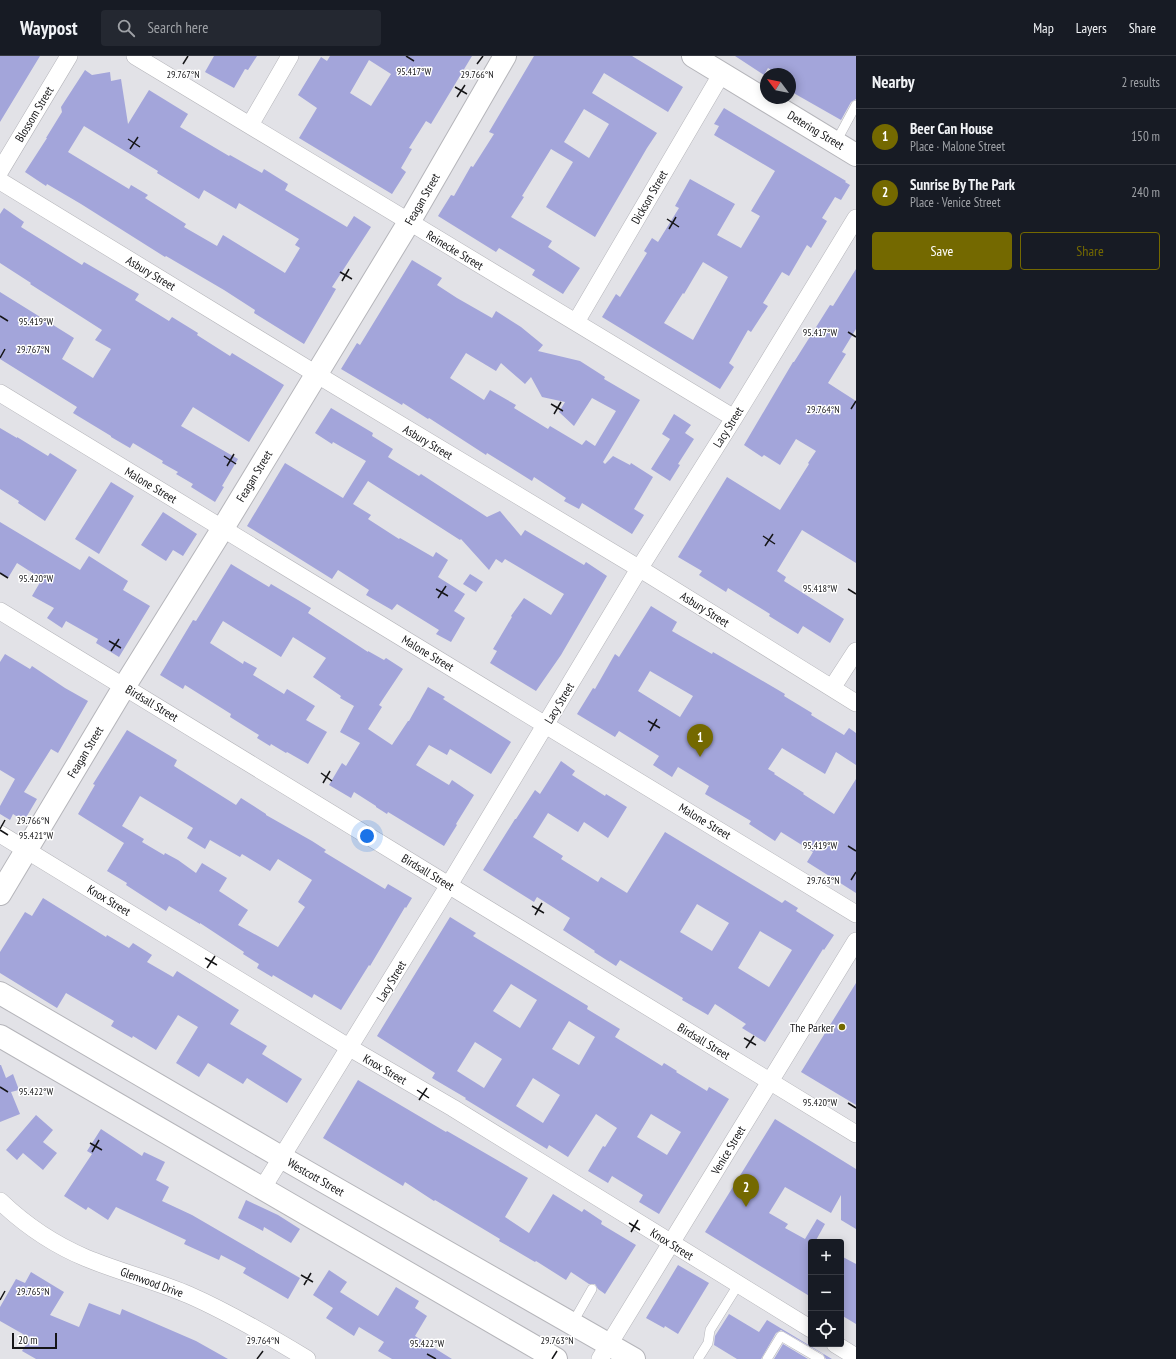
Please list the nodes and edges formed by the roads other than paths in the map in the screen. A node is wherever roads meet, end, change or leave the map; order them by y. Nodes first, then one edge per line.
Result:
1 (69, 56) edge
2 (135, 56) edge
3 (290, 56) edge
4 (505, 56) edge
5 (693, 56) edge
6 (722, 73) junction
7 (856, 105) edge
8 (250, 125) junction
9 (836, 142) junction
10 (856, 155) edge
11 (0, 171) edge
12 (0, 181) edge
13 (856, 218) edge
14 (409, 222) junction
15 (576, 322) junction
16 (316, 374) junction
17 (0, 393) edge
18 (734, 418) junction
19 (223, 528) junction
20 (639, 569) junction
21 (0, 611) edge
22 (856, 651) edge
23 (124, 686) junction
24 (832, 688) junction
25 (856, 703) edge
26 (546, 725) junction
27 (0, 834) edge
28 (27, 850) junction
29 (449, 885) junction
30 (0, 894) edge
31 (856, 914) edge
32 (856, 941) edge
33 (0, 993) edge
34 (0, 1036) edge
35 (350, 1048) junction
36 (769, 1081) junction
37 (856, 1134) edge
38 (281, 1157) junction
39 (262, 1189) junction
40 (0, 1201) edge
41 (671, 1244) junction
42 (738, 1285) junction
43 (592, 1289) dead end
44 (572, 1324) junction
45 (808, 1327) edge
46 (839, 1347) edge
47 (605, 1352) edge
48 (854, 1357) edge
49 (307, 1359) edge
50 (556, 1359) edge
51 (634, 1359) edge
52 (698, 1359) edge
53 (767, 1359) edge
54 (820, 1359) edge

1 - 11 street, Blossom Street
2 - 8 street, Reinecke Street
3 - 8 street
4 - 14 main road, Feagan Street
5 - 6 main road, Detering Street
6 - 9 main road, Detering Street
6 - 15 street, Dickson Street
7 - 9 lane
8 - 14 street, Reinecke Street
9 - 10 main road, Detering Street
12 - 16 street, Asbury Street
13 - 18 street, Lacy Street
14 - 15 street, Reinecke Street
14 - 16 main road, Feagan Street
15 - 18 street, Reinecke Street
16 - 19 main road, Feagan Street
16 - 20 street, Asbury Street
17 - 19 street, Malone Street
18 - 20 street, Lacy Street
19 - 23 main road, Feagan Street
19 - 26 street, Malone Street
20 - 24 street, Asbury Street
20 - 26 street, Lacy Street
21 - 23 street, Birdsall Street
22 - 24 street
23 - 28 main road, Feagan Street
23 - 29 street, Birdsall Street
24 - 25 street, Asbury Street
26 - 29 street, Lacy Street
26 - 31 street, Malone Street
27 - 28 street, Knox Street
28 - 30 main road, Feagan Street
28 - 35 street, Knox Street
29 - 35 street, Lacy Street
29 - 36 street, Birdsall Street
32 - 36 street, Venice Street
33 - 38 main road, Westcott Street
34 - 39 main road
35 - 38 street, Lacy Street
35 - 41 street, Knox Street
36 - 37 street, Birdsall Street
36 - 41 street, Venice Street
38 - 39 street, Lacy Street
38 - 44 main road, Westcott Street
39 - 50 main road
40 - 49 street, Glenwood Drive
41 - 42 street, Knox Street
41 - 47 street, Venice Street
42 - 45 street, Knox Street
42 - 52 lane
43 - 44 lane
44 - 47 main road, Westcott Street
46 - 48 street
47 - 51 main road, Westcott Street
53 - 54 lane

